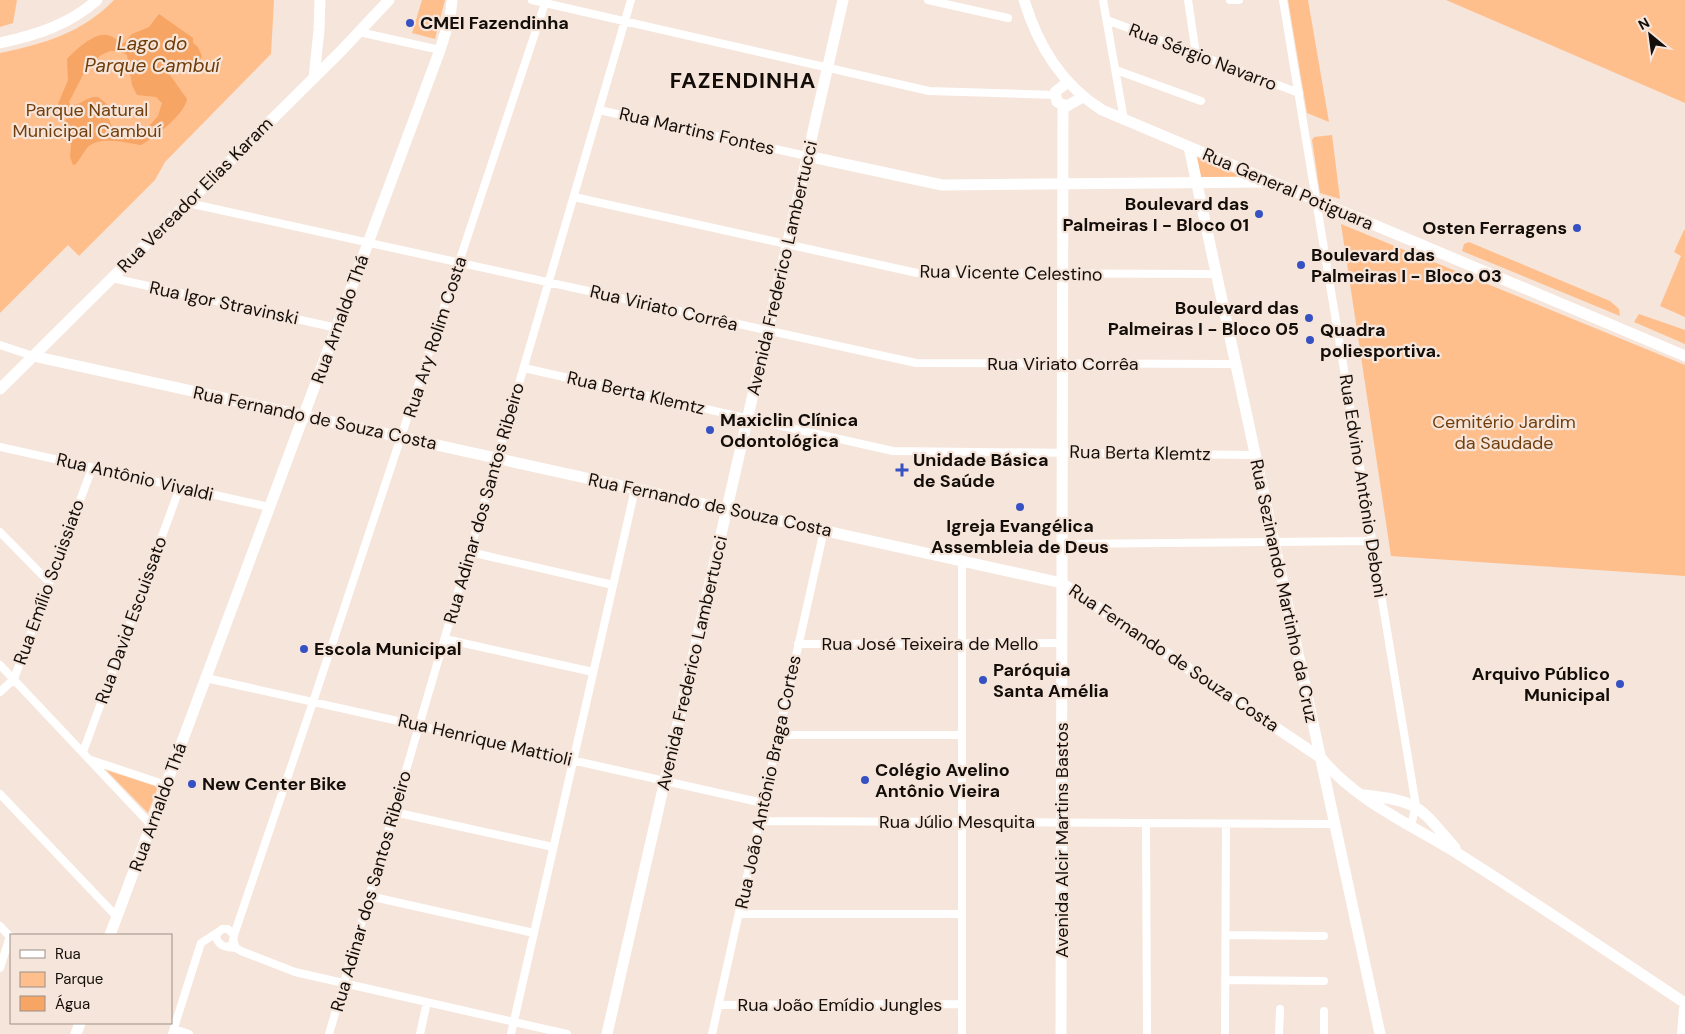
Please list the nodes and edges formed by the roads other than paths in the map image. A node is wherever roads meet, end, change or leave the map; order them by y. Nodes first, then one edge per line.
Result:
1 (97, 0) edge
2 (320, 0) edge
3 (389, 0) edge
4 (452, 0) edge
5 (532, 0) edge
6 (631, 0) edge
7 (843, 0) edge
8 (928, 0) edge
9 (1024, 0) edge
10 (1103, 0) edge
11 (1188, 0) edge
12 (1230, 0) edge
13 (1239, 0) edge
14 (1283, 0) edge
15 (545, 3) junction
16 (1008, 18) dead end
17 (1107, 20) junction
18 (625, 21) junction
19 (319, 30) junction
20 (359, 32) junction
21 (0, 43) edge
22 (440, 50) junction
23 (341, 51) junction
24 (1196, 54) junction
25 (828, 68) junction
26 (1116, 70) junction
27 (314, 78) junction
28 (1068, 82) junction
29 (1299, 93) junction
30 (1055, 95) junction
31 (1083, 96) junction
32 (1201, 101) dead end
33 (1063, 106) junction
34 (599, 110) junction
35 (1124, 120) junction
36 (1189, 147) junction
37 (808, 156) junction
38 (1272, 182) junction
39 (1196, 183) junction
40 (1063, 184) junction
41 (574, 197) junction
42 (1316, 201) junction
43 (188, 203) junction
44 (368, 242) junction
45 (787, 244) junction
46 (459, 263) junction
47 (1062, 274) junction
48 (1216, 274) junction
49 (112, 278) junction
50 (549, 282) junction
51 (336, 328) junction
52 (768, 331) junction
53 (0, 346) edge
54 (33, 356) junction
55 (1685, 356) edge
56 (1062, 364) junction
57 (1236, 364) junction
58 (524, 368) junction
59 (0, 389) edge
60 (304, 416) junction
61 (748, 418) junction
62 (401, 437) junction
63 (0, 447) edge
64 (1062, 452) junction
65 (1255, 455) junction
66 (497, 458) junction
67 (92, 468) junction
68 (180, 487) junction
69 (635, 489) junction
70 (270, 508) junction
71 (727, 509) junction
72 (824, 530) junction
73 (0, 532) edge
74 (1372, 541) junction
75 (1274, 542) junction
76 (1062, 544) junction
77 (470, 552) junction
78 (962, 561) junction
79 (49, 582) junction
80 (1062, 583) junction
81 (613, 585) junction
82 (444, 639) junction
83 (962, 643) junction
84 (1062, 643) junction
85 (798, 644) junction
86 (0, 665) edge
87 (593, 672) junction
88 (206, 678) junction
89 (14, 679) junction
90 (0, 692) edge
91 (313, 702) junction
92 (419, 726) junction
93 (778, 735) junction
94 (962, 735) junction
95 (83, 752) junction
96 (1321, 758) junction
97 (90, 759) junction
98 (573, 760) junction
99 (665, 781) junction
100 (166, 785) junction
101 (0, 794) edge
102 (1362, 795) junction
103 (764, 803) junction
104 (1416, 806) junction
105 (394, 812) junction
106 (760, 821) junction
107 (962, 822) junction
108 (1062, 823) junction
109 (1146, 824) junction
110 (1226, 824) junction
111 (1335, 824) junction
112 (151, 825) junction
113 (1411, 825) junction
114 (553, 848) junction
115 (1461, 856) junction
116 (369, 896) junction
117 (739, 914) junction
118 (962, 914) junction
119 (117, 917) junction
120 (0, 926) edge
121 (218, 932) junction
122 (534, 933) junction
123 (110, 934) edge
124 (1226, 935) junction
125 (1324, 936) dead end
126 (10, 937) edge
127 (202, 940) junction
128 (232, 940) junction
129 (217, 942) junction
130 (0, 968) edge
131 (1225, 980) junction
132 (1324, 981) dead end
133 (344, 983) junction
134 (427, 1002) junction
135 (1685, 1003) edge
136 (962, 1004) junction
137 (719, 1005) junction
138 (1280, 1009) dead end
139 (1685, 1009) edge
140 (1324, 1011) dead end
141 (513, 1022) junction
142 (173, 1032) edge
143 (189, 1034) edge
144 (329, 1034) edge
145 (420, 1034) edge
146 (511, 1034) edge
147 (567, 1034) edge
148 (607, 1034) edge
149 (712, 1034) edge
150 (962, 1034) edge
151 (1061, 1034) edge
152 (1147, 1034) edge
153 (1225, 1034) edge
154 (1280, 1034) edge
155 (1324, 1034) edge
156 (1380, 1034) edge
157 (1683, 1034) edge

1 - 21 street
2 - 19 street
3 - 20 street, Rua Vereador Elias Karam
4 - 22 street, Rua Arnaldo Thá
5 - 15 street
6 - 18 street, Rua Adinar dos Santos Ribeiro
7 - 25 street, Avenida Frederico Lambertucci
8 - 16 street
9 - 28 street, Rua General Potiguara
10 - 17 street
11 - 24 street
12 - 13 street
14 - 29 street, Rua Edvino Antônio Deboni
15 - 18 street
15 - 46 street, Rua Ary Rolim Costa
17 - 24 street, Rua Sérgio Navarro
17 - 26 street
18 - 25 street
18 - 34 street, Rua Adinar dos Santos Ribeiro
19 - 23 street
19 - 27 street
20 - 22 street
20 - 23 street, Rua Vereador Elias Karam
22 - 44 street, Rua Arnaldo Thá
23 - 27 street, Rua Vereador Elias Karam
24 - 29 street, Rua Sérgio Navarro
25 - 30 street
25 - 37 street, Avenida Frederico Lambertucci
26 - 32 street
26 - 35 street
27 - 43 street, Rua Vereador Elias Karam
28 - 30 street
28 - 31 street, Rua General Potiguara
29 - 42 street, Rua Edvino Antônio Deboni
30 - 33 street
31 - 33 street
31 - 35 street, Rua General Potiguara
33 - 40 street, Avenida Alcir Martins Bastos
34 - 37 street, Rua Martins Fontes
34 - 41 street, Rua Adinar dos Santos Ribeiro
35 - 36 street, Rua General Potiguara
36 - 38 street, Rua General Potiguara
36 - 39 street, Rua Sezinando Martinho da Cruz
37 - 40 street, Rua Martins Fontes
37 - 45 street, Avenida Frederico Lambertucci
38 - 39 street, Rua Martins Fontes
38 - 42 street, Rua General Potiguara
39 - 40 street, Rua Martins Fontes
39 - 48 street, Rua Sezinando Martinho da Cruz
40 - 47 street, Avenida Alcir Martins Bastos
41 - 45 street, Rua Vicente Celestino
41 - 50 street, Rua Adinar dos Santos Ribeiro
42 - 55 street, Rua General Potiguara
42 - 74 street, Rua Edvino Antônio Deboni
43 - 44 street, Rua Viriato Corrêa
43 - 49 street, Rua Vereador Elias Karam
44 - 46 street, Rua Viriato Corrêa
44 - 51 street, Rua Arnaldo Thá
45 - 47 street, Rua Vicente Celestino
45 - 52 street, Avenida Frederico Lambertucci
46 - 50 street, Rua Viriato Corrêa
46 - 62 street, Rua Ary Rolim Costa
47 - 48 street, Rua Vicente Celestino
47 - 56 street, Avenida Alcir Martins Bastos
48 - 57 street, Rua Sezinando Martinho da Cruz
49 - 51 street, Rua Igor Stravinski
49 - 54 street, Rua Vereador Elias Karam
50 - 52 street, Rua Viriato Corrêa
50 - 58 street, Rua Adinar dos Santos Ribeiro
51 - 60 street, Rua Arnaldo Thá
52 - 56 street, Rua Viriato Corrêa
52 - 61 street, Avenida Frederico Lambertucci
53 - 54 street, Rua Fernando de Souza Costa
54 - 59 street, Rua Vereador Elias Karam
54 - 60 street, Rua Fernando de Souza Costa
56 - 57 street, Rua Viriato Corrêa
56 - 64 street, Avenida Alcir Martins Bastos
57 - 65 street, Rua Sezinando Martinho da Cruz
58 - 61 street, Rua Berta Klemtz
58 - 66 street, Rua Adinar dos Santos Ribeiro
60 - 62 street, Rua Fernando de Souza Costa
60 - 70 street, Rua Arnaldo Thá
61 - 64 street, Rua Berta Klemtz
61 - 71 street, Avenida Frederico Lambertucci
62 - 66 street, Rua Fernando de Souza Costa
62 - 91 street, Rua Ary Rolim Costa
63 - 67 street, Rua Antônio Vivaldi
64 - 65 street, Rua Berta Klemtz
64 - 76 street, Avenida Alcir Martins Bastos
65 - 75 street, Rua Sezinando Martinho da Cruz
66 - 69 street, Rua Fernando de Souza Costa
66 - 77 street, Rua Adinar dos Santos Ribeiro
67 - 68 street, Rua Antônio Vivaldi
67 - 79 street, Rua Emílio Scuissiato
68 - 70 street, Rua Antônio Vivaldi
68 - 95 street, Rua David Escuissato
69 - 71 street, Rua Fernando de Souza Costa
69 - 81 street
70 - 88 street, Rua Arnaldo Thá
71 - 72 street, Rua Fernando de Souza Costa
71 - 99 street, Avenida Frederico Lambertucci
72 - 78 street, Rua Fernando de Souza Costa
72 - 85 street, Rua João Antônio Braga Cortes
73 - 79 street
74 - 75 street
74 - 104 street, Rua Edvino Antônio Deboni
75 - 76 street
75 - 96 street, Rua Sezinando Martinho da Cruz
76 - 80 street, Avenida Alcir Martins Bastos
77 - 81 street
77 - 82 street, Rua Adinar dos Santos Ribeiro
78 - 80 street, Rua Fernando de Souza Costa
78 - 83 street
79 - 89 street, Rua Emílio Scuissiato
80 - 84 street, Avenida Alcir Martins Bastos
80 - 96 street, Rua Fernando de Souza Costa
81 - 87 street
82 - 87 street
82 - 92 street, Rua Adinar dos Santos Ribeiro
83 - 84 street, Rua José Teixeira de Mello
83 - 85 street, Rua José Teixeira de Mello
83 - 94 street
84 - 108 street, Avenida Alcir Martins Bastos
85 - 93 street, Rua João Antônio Braga Cortes
86 - 89 street
87 - 98 street
88 - 91 street, Rua Henrique Mattioli
88 - 100 street, Rua Arnaldo Thá
89 - 90 street, Rua Emílio Scuissiato
89 - 95 street
91 - 92 street, Rua Henrique Mattioli
91 - 128 street, Rua Ary Rolim Costa
92 - 98 street, Rua Henrique Mattioli
92 - 105 street, Rua Adinar dos Santos Ribeiro
93 - 94 street
93 - 103 street, Rua João Antônio Braga Cortes
94 - 107 street
95 - 97 street
96 - 102 street, Rua Fernando de Souza Costa
96 - 111 street, Rua Sezinando Martinho da Cruz
97 - 100 street
97 - 112 street
98 - 99 street, Rua Henrique Mattioli
98 - 114 street
99 - 103 street, Rua Henrique Mattioli
99 - 148 street, Avenida Frederico Lambertucci
100 - 112 street, Rua Arnaldo Thá
101 - 119 street
102 - 104 street, Rua Fernando de Souza Costa
102 - 113 street, Rua Fernando de Souza Costa
103 - 106 street, Rua João Antônio Braga Cortes
104 - 113 street, Rua Edvino Antônio Deboni
104 - 115 street, Rua Fernando de Souza Costa
105 - 114 street
105 - 116 street, Rua Adinar dos Santos Ribeiro
106 - 107 street, Rua Júlio Mesquita
106 - 117 street, Rua João Antônio Braga Cortes
107 - 108 street, Rua Júlio Mesquita
107 - 118 street
108 - 109 street, Rua Júlio Mesquita
108 - 151 street, Avenida Alcir Martins Bastos
109 - 110 street, Rua Júlio Mesquita
109 - 152 street
110 - 111 street, Rua Júlio Mesquita
110 - 124 street
111 - 156 street, Rua Sezinando Martinho da Cruz
112 - 119 street, Rua Arnaldo Thá
113 - 115 street, Rua Fernando de Souza Costa
114 - 122 street
115 - 135 street, Rua Fernando de Souza Costa
116 - 122 street
116 - 133 street, Rua Adinar dos Santos Ribeiro
117 - 118 street
117 - 137 street, Rua João Antônio Braga Cortes
118 - 136 street
119 - 123 street, Rua Arnaldo Thá
120 - 126 street
121 - 127 street, Rua Ary Rolim Costa
121 - 128 street, Rua Ary Rolim Costa
121 - 129 street
122 - 141 street
124 - 125 street
124 - 131 street
126 - 130 street
127 - 129 street
127 - 142 street
128 - 129 street
128 - 133 street
131 - 132 street
131 - 153 street
133 - 134 street
133 - 144 street, Rua Adinar dos Santos Ribeiro
134 - 141 street
134 - 145 street
136 - 137 street, Rua João Emídio Jungles
136 - 150 street
137 - 149 street, Rua João Antônio Braga Cortes
138 - 154 street
139 - 157 main road
140 - 155 street
141 - 146 street
141 - 147 street
142 - 143 street

